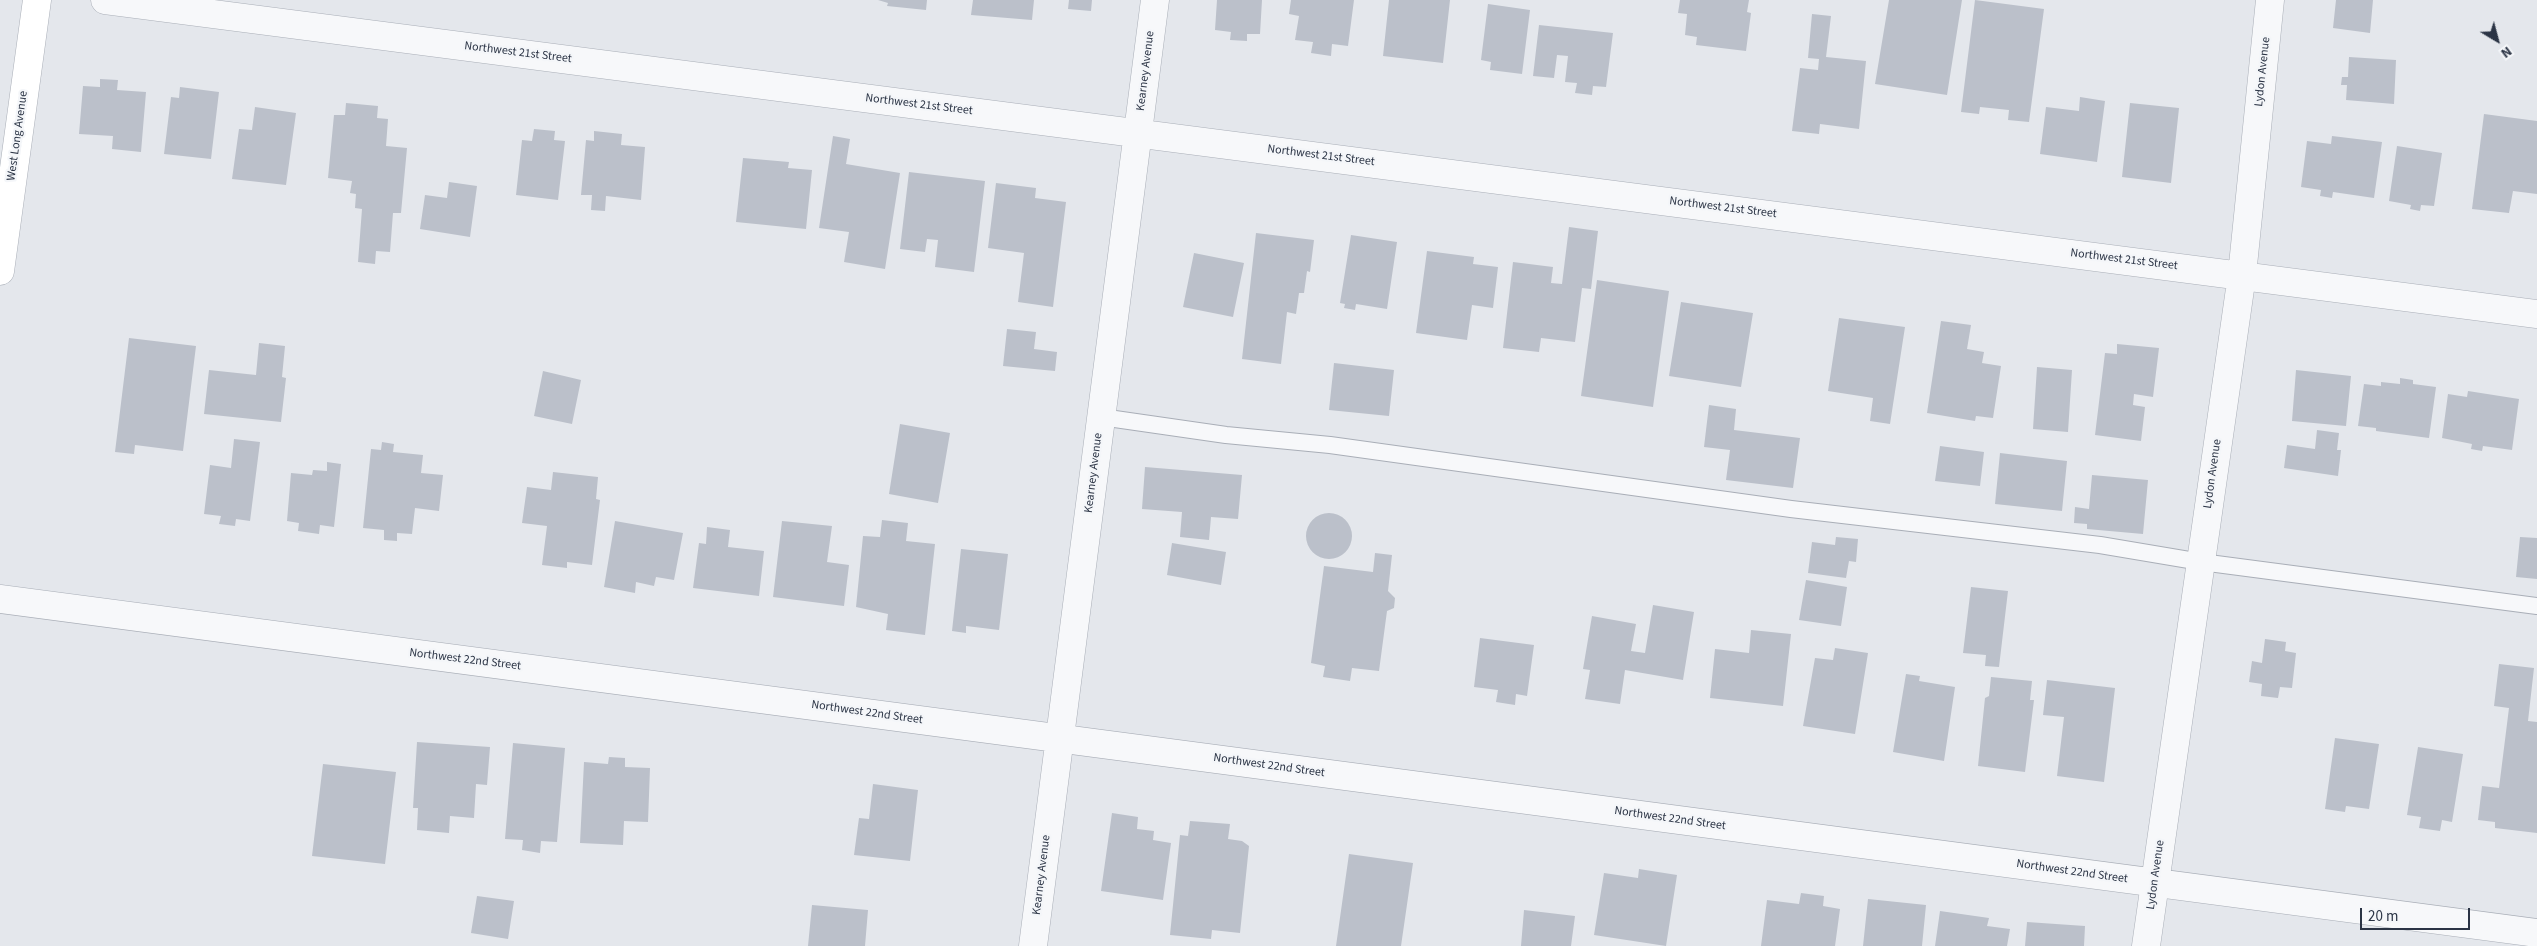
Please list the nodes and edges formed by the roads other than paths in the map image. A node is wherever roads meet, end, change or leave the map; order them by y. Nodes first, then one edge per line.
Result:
1 (37, 0) edge
2 (105, 0) edge
3 (1155, 0) edge
4 (2270, 0) edge
5 (1138, 133) junction
6 (0, 271) edge
7 (2242, 275) junction
8 (2537, 314) edge
9 (1101, 417) junction
10 (2200, 562) junction
11 (0, 599) edge
12 (2537, 606) edge
13 (1060, 738) junction
14 (2154, 883) junction
15 (2537, 933) edge
16 (1033, 946) edge
17 (2146, 946) edge

1 - 6 main road, West Long Avenue
2 - 5 street, Northwest 21st Street
3 - 5 street, Kearney Avenue
4 - 7 street, Lydon Avenue
5 - 7 street, Northwest 21st Street
5 - 9 street, Kearney Avenue
7 - 8 street, Northwest 21st Street
7 - 10 street, Lydon Avenue
9 - 10 lane
9 - 13 street, Kearney Avenue
10 - 12 lane
10 - 14 street, Lydon Avenue
11 - 13 street, Northwest 22nd Street
13 - 14 street, Northwest 22nd Street
13 - 16 street, Kearney Avenue
14 - 15 street, Northwest 22nd Street
14 - 17 street, Lydon Avenue

